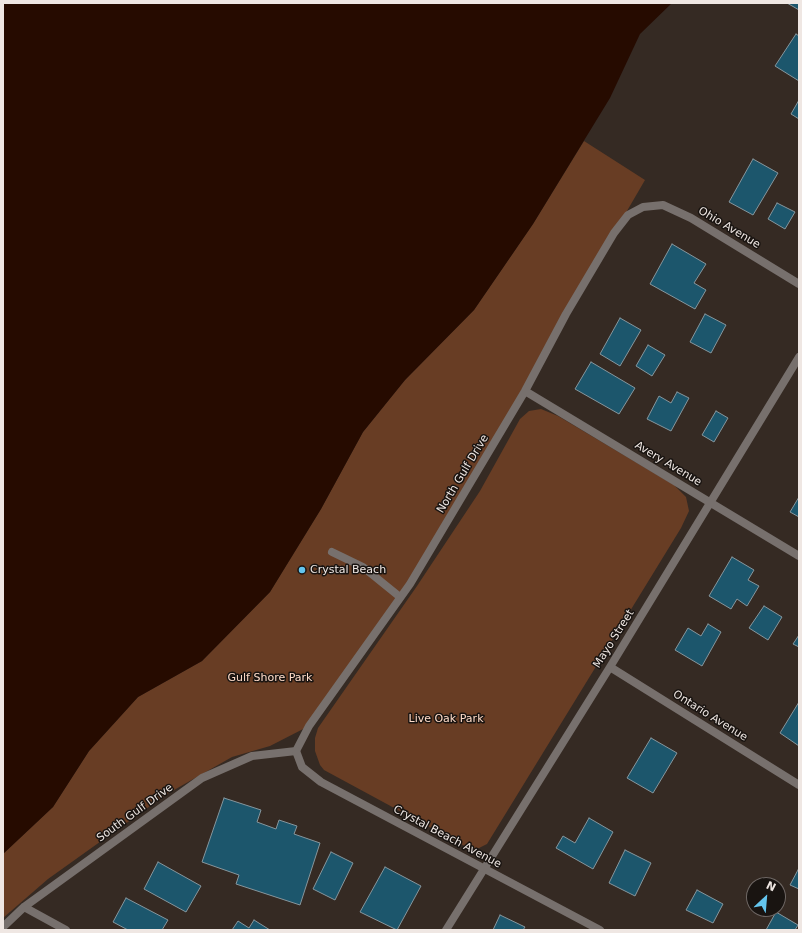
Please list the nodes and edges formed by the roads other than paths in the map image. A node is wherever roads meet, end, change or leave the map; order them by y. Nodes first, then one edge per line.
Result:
1 (643, 207) joint
2 (799, 284) edge
3 (799, 357) edge
4 (525, 391) junction
5 (711, 502) junction
6 (332, 552) dead end
7 (799, 556) edge
8 (400, 597) junction
9 (610, 667) junction
10 (296, 751) junction
11 (799, 785) edge
12 (483, 869) junction
13 (24, 907) junction
14 (3, 927) edge
15 (66, 930) edge
16 (446, 930) edge
17 (600, 930) edge

1 - 2 street, Ohio Avenue
1 - 4 street, North Gulf Drive
3 - 5 street, Mayo Street
4 - 5 street, Avery Avenue
4 - 8 street, North Gulf Drive
5 - 7 street, Avery Avenue
5 - 9 street, Mayo Street
6 - 8 street
8 - 10 street, North Gulf Drive
9 - 11 street, Ontario Avenue
9 - 12 street, Mayo Street
10 - 12 street, Crystal Beach Avenue
10 - 13 street, South Gulf Drive
12 - 16 street, Mayo Street
12 - 17 street, Crystal Beach Avenue
13 - 14 street, South Gulf Drive
13 - 15 street

